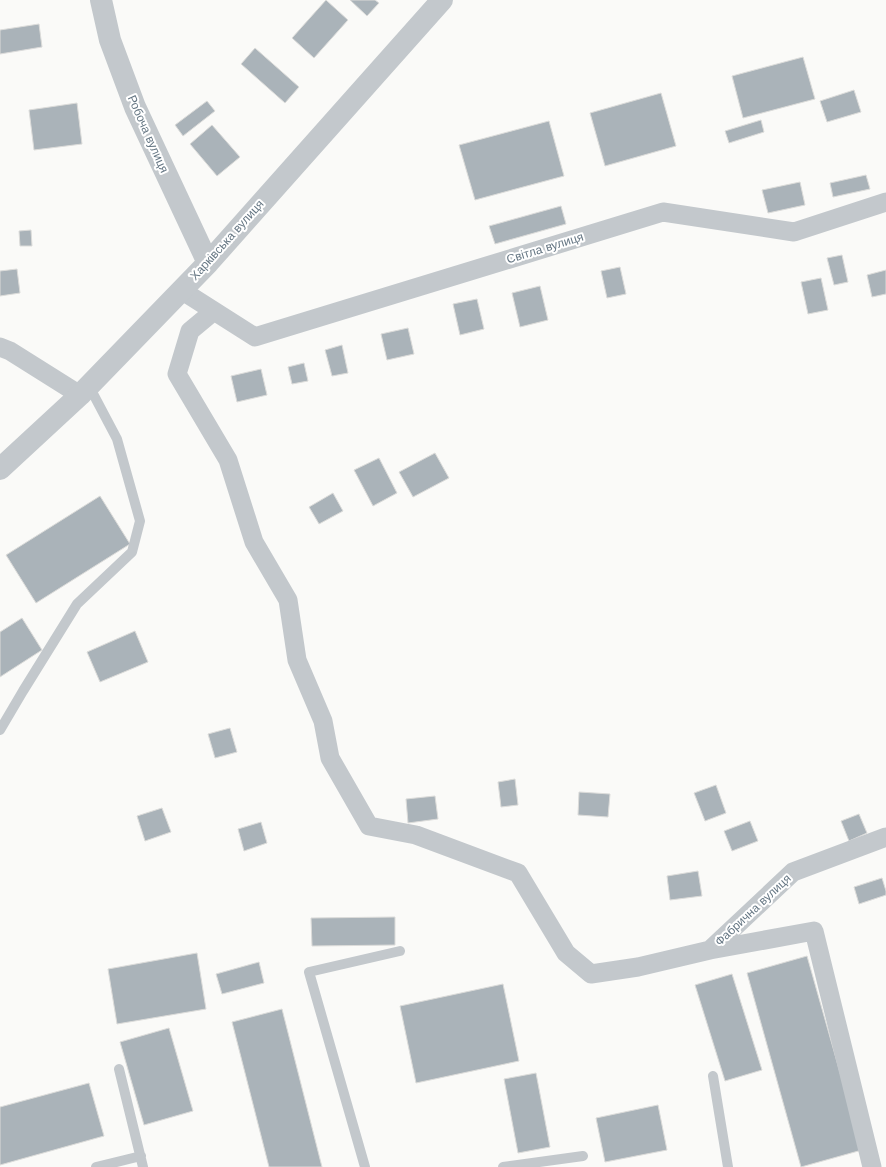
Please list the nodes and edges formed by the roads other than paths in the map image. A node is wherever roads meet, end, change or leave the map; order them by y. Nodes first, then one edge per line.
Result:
1 (101, 0) edge
2 (442, 0) edge
3 (886, 202) edge
4 (208, 262) junction
5 (181, 290) junction
6 (214, 311) junction
7 (0, 347) edge
8 (84, 391) junction
9 (0, 469) edge
10 (0, 730) edge
11 (886, 837) edge
12 (710, 950) junction
13 (400, 951) dead end
14 (119, 1069) dead end
15 (713, 1076) dead end
16 (141, 1156) junction
17 (583, 1156) dead end
18 (96, 1167) edge
19 (143, 1167) edge
20 (366, 1167) edge
21 (503, 1167) edge
22 (728, 1167) edge
23 (872, 1167) edge

1 - 4 street, Робоча вулиця
2 - 4 street, Харківська вулиця
3 - 6 street, Світла вулиця
4 - 5 street, Харківська вулиця
5 - 6 street, Світла вулиця
5 - 8 street, Харківська вулиця
6 - 12 street
7 - 8 street
8 - 9 street, Харківська вулиця
8 - 10 lane
11 - 12 street, Фабрична вулиця
12 - 23 street
13 - 20 lane
14 - 16 lane
15 - 22 lane
16 - 18 lane
16 - 19 lane
17 - 21 lane

